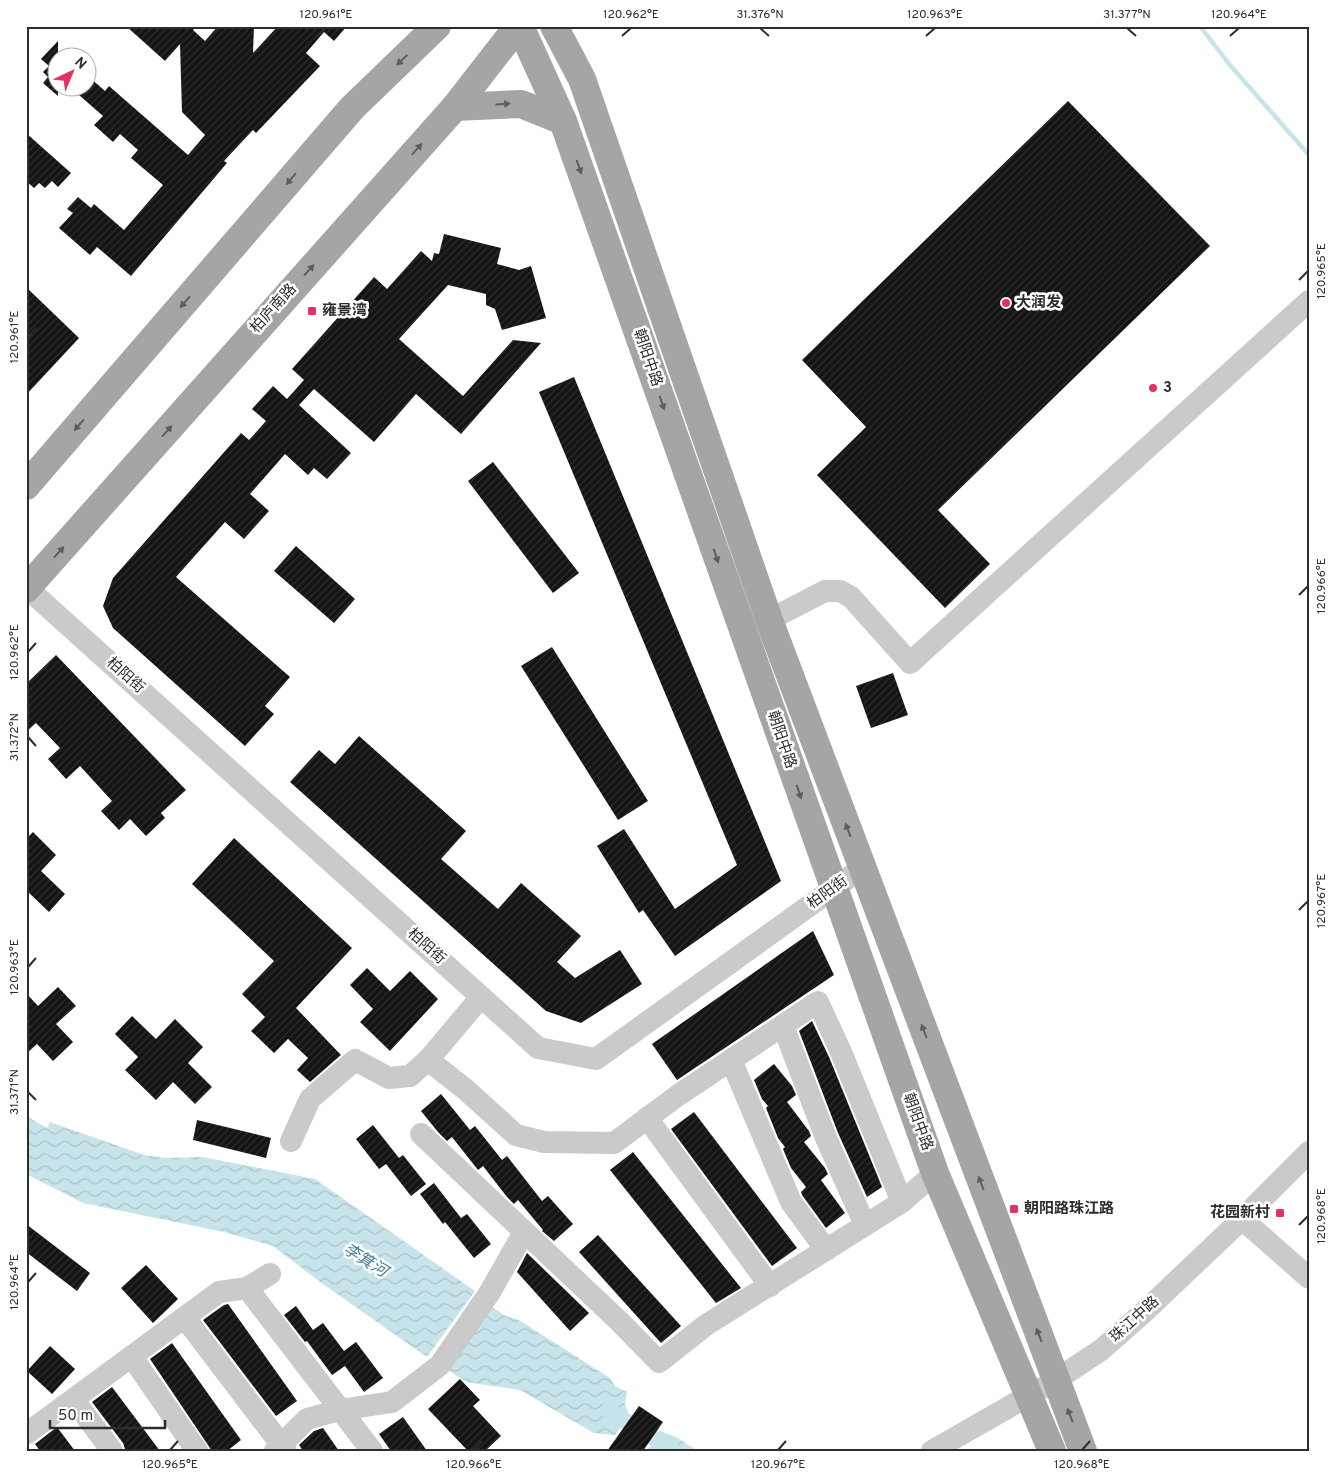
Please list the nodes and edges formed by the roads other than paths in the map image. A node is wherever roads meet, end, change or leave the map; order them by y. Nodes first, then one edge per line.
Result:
1 (437, 26) edge
2 (519, 26) edge
3 (554, 26) edge
4 (455, 107) junction
5 (563, 121) junction
6 (1309, 301) edge
7 (26, 486) edge
8 (27, 588) edge
9 (769, 620) junction
10 (862, 868) junction
11 (834, 889) junction
12 (481, 997) junction
13 (783, 1026) junction
14 (428, 1060) junction
15 (731, 1060) junction
16 (647, 1118) junction
17 (421, 1134) dead end
18 (291, 1141) dead end
19 (1309, 1152) edge
20 (935, 1173) junction
21 (902, 1202) junction
22 (1242, 1219) junction
23 (865, 1226) junction
24 (524, 1232) junction
25 (826, 1250) junction
26 (270, 1274) dead end
27 (1309, 1278) edge
28 (770, 1286) junction
29 (247, 1288) junction
30 (185, 1318) junction
31 (132, 1357) junction
32 (1056, 1380) junction
33 (1030, 1396) junction
34 (74, 1400) junction
35 (340, 1410) junction
36 (26, 1434) edge
37 (281, 1449) edge
38 (112, 1451) edge
39 (197, 1451) edge
40 (372, 1451) edge
41 (932, 1451) edge
42 (1052, 1451) edge
43 (1084, 1451) edge

1 -> 7 main road
2 - 4 main road, 柏庐南路
2 - 5 main road, 朝阳中路
3 - 9 main road, 朝阳中路
4 -> 5 main road
8 -> 4 main road, 柏庐南路
5 -> 11 main road, 朝阳中路
6 - 9 street
8 - 12 street, 柏阳街
10 -> 9 main road, 朝阳中路
10 - 11 street, 柏阳街
32 -> 10 main road, 朝阳中路
11 - 12 street, 柏阳街
11 - 20 main road, 朝阳中路
12 - 14 street
13 - 15 street
13 - 21 street
13 - 23 street
14 - 16 street
14 - 18 street
15 - 16 street
15 - 25 street
16 - 28 street
17 - 24 street
19 - 22 street, 珠江中路
20 - 21 street
20 - 33 main road, 朝阳中路
21 - 23 street
22 - 27 street
22 - 32 street, 珠江中路
23 - 25 street
24 - 28 street
24 - 35 street
25 - 28 street
26 - 29 street
29 - 30 street
29 - 35 street
30 - 31 street
30 - 37 street
31 - 34 street
31 - 39 street
32 - 33 street, 珠江中路
43 -> 32 main road, 朝阳中路
33 - 41 street, 珠江中路
33 - 42 main road, 朝阳中路
34 - 36 street
34 - 38 street
35 - 37 street
35 - 40 street

